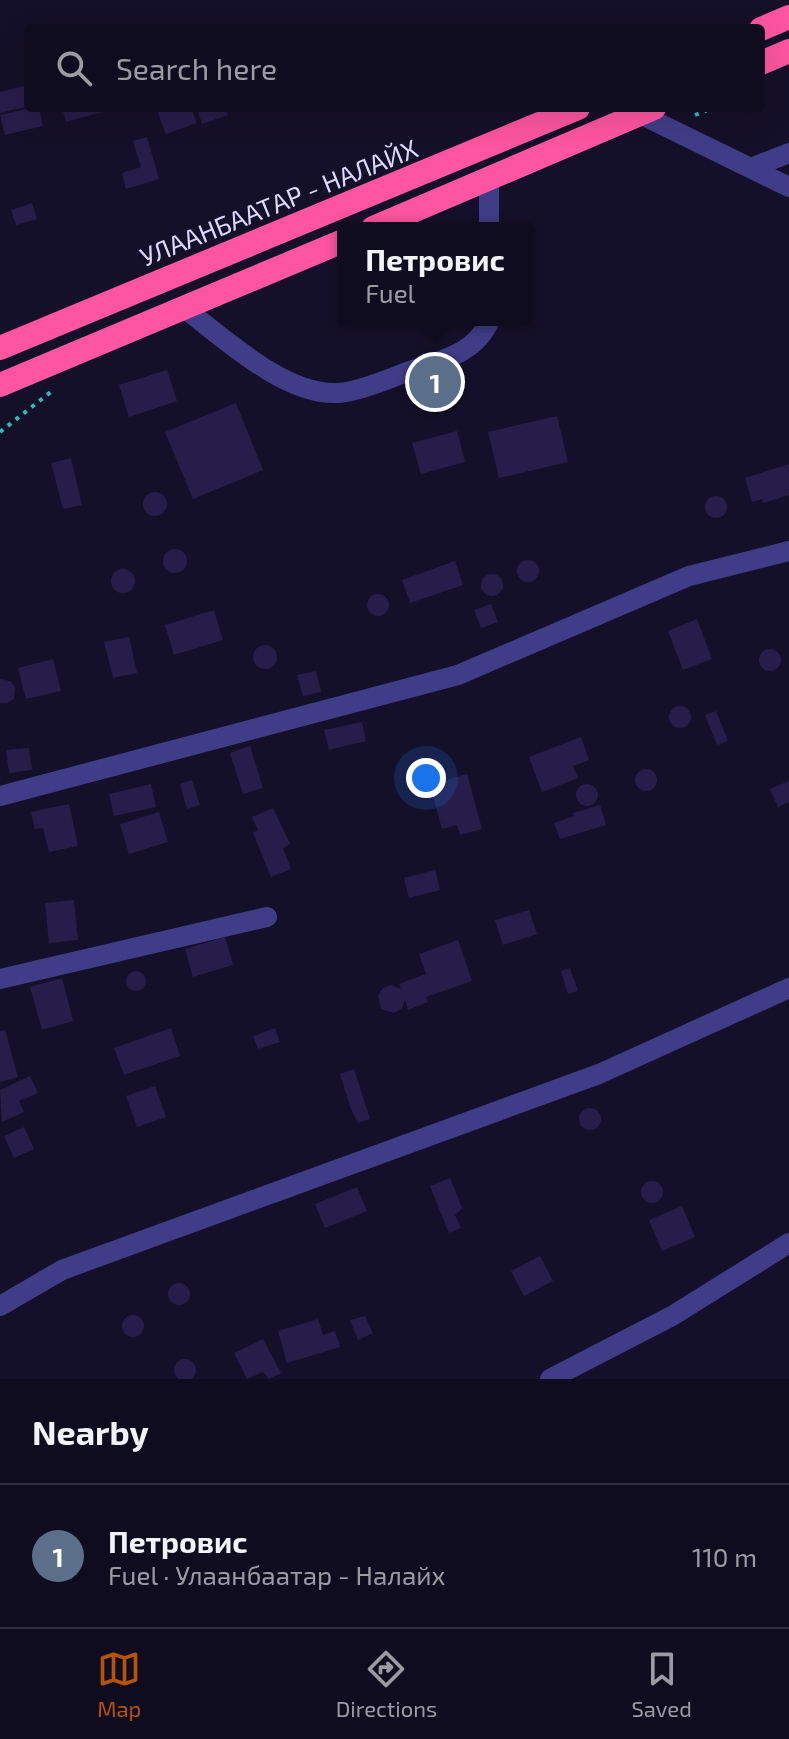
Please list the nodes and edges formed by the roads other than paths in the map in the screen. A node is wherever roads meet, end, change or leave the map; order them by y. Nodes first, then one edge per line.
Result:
1 (789, 17) edge
2 (765, 27) edge
3 (789, 51) edge
4 (765, 61) edge
5 (568, 112) edge
6 (645, 112) edge
7 (649, 112) edge
8 (789, 153) edge
9 (751, 168) junction
10 (489, 178) junction
11 (789, 187) edge
12 (387, 222) edge
13 (489, 222) edge
14 (337, 244) edge
15 (184, 308) junction
16 (486, 326) edge
17 (0, 348) edge
18 (0, 385) edge
19 (789, 551) edge
20 (0, 796) edge
21 (267, 917) dead end
22 (0, 979) edge
23 (789, 988) edge
24 (789, 1243) edge
25 (0, 1306) edge
26 (550, 1379) edge

1 - 2 highway
3 - 4 highway
5 - 17 highway, УЛААНБААТАР - НАЛАЙХ
6 - 10 highway
7 - 9 street
8 - 9 street
9 - 11 street
10 - 12 highway
10 - 13 street
14 - 15 highway
15 - 16 street
15 - 18 highway
19 - 20 street
21 - 22 street
23 - 25 street
24 - 26 street

